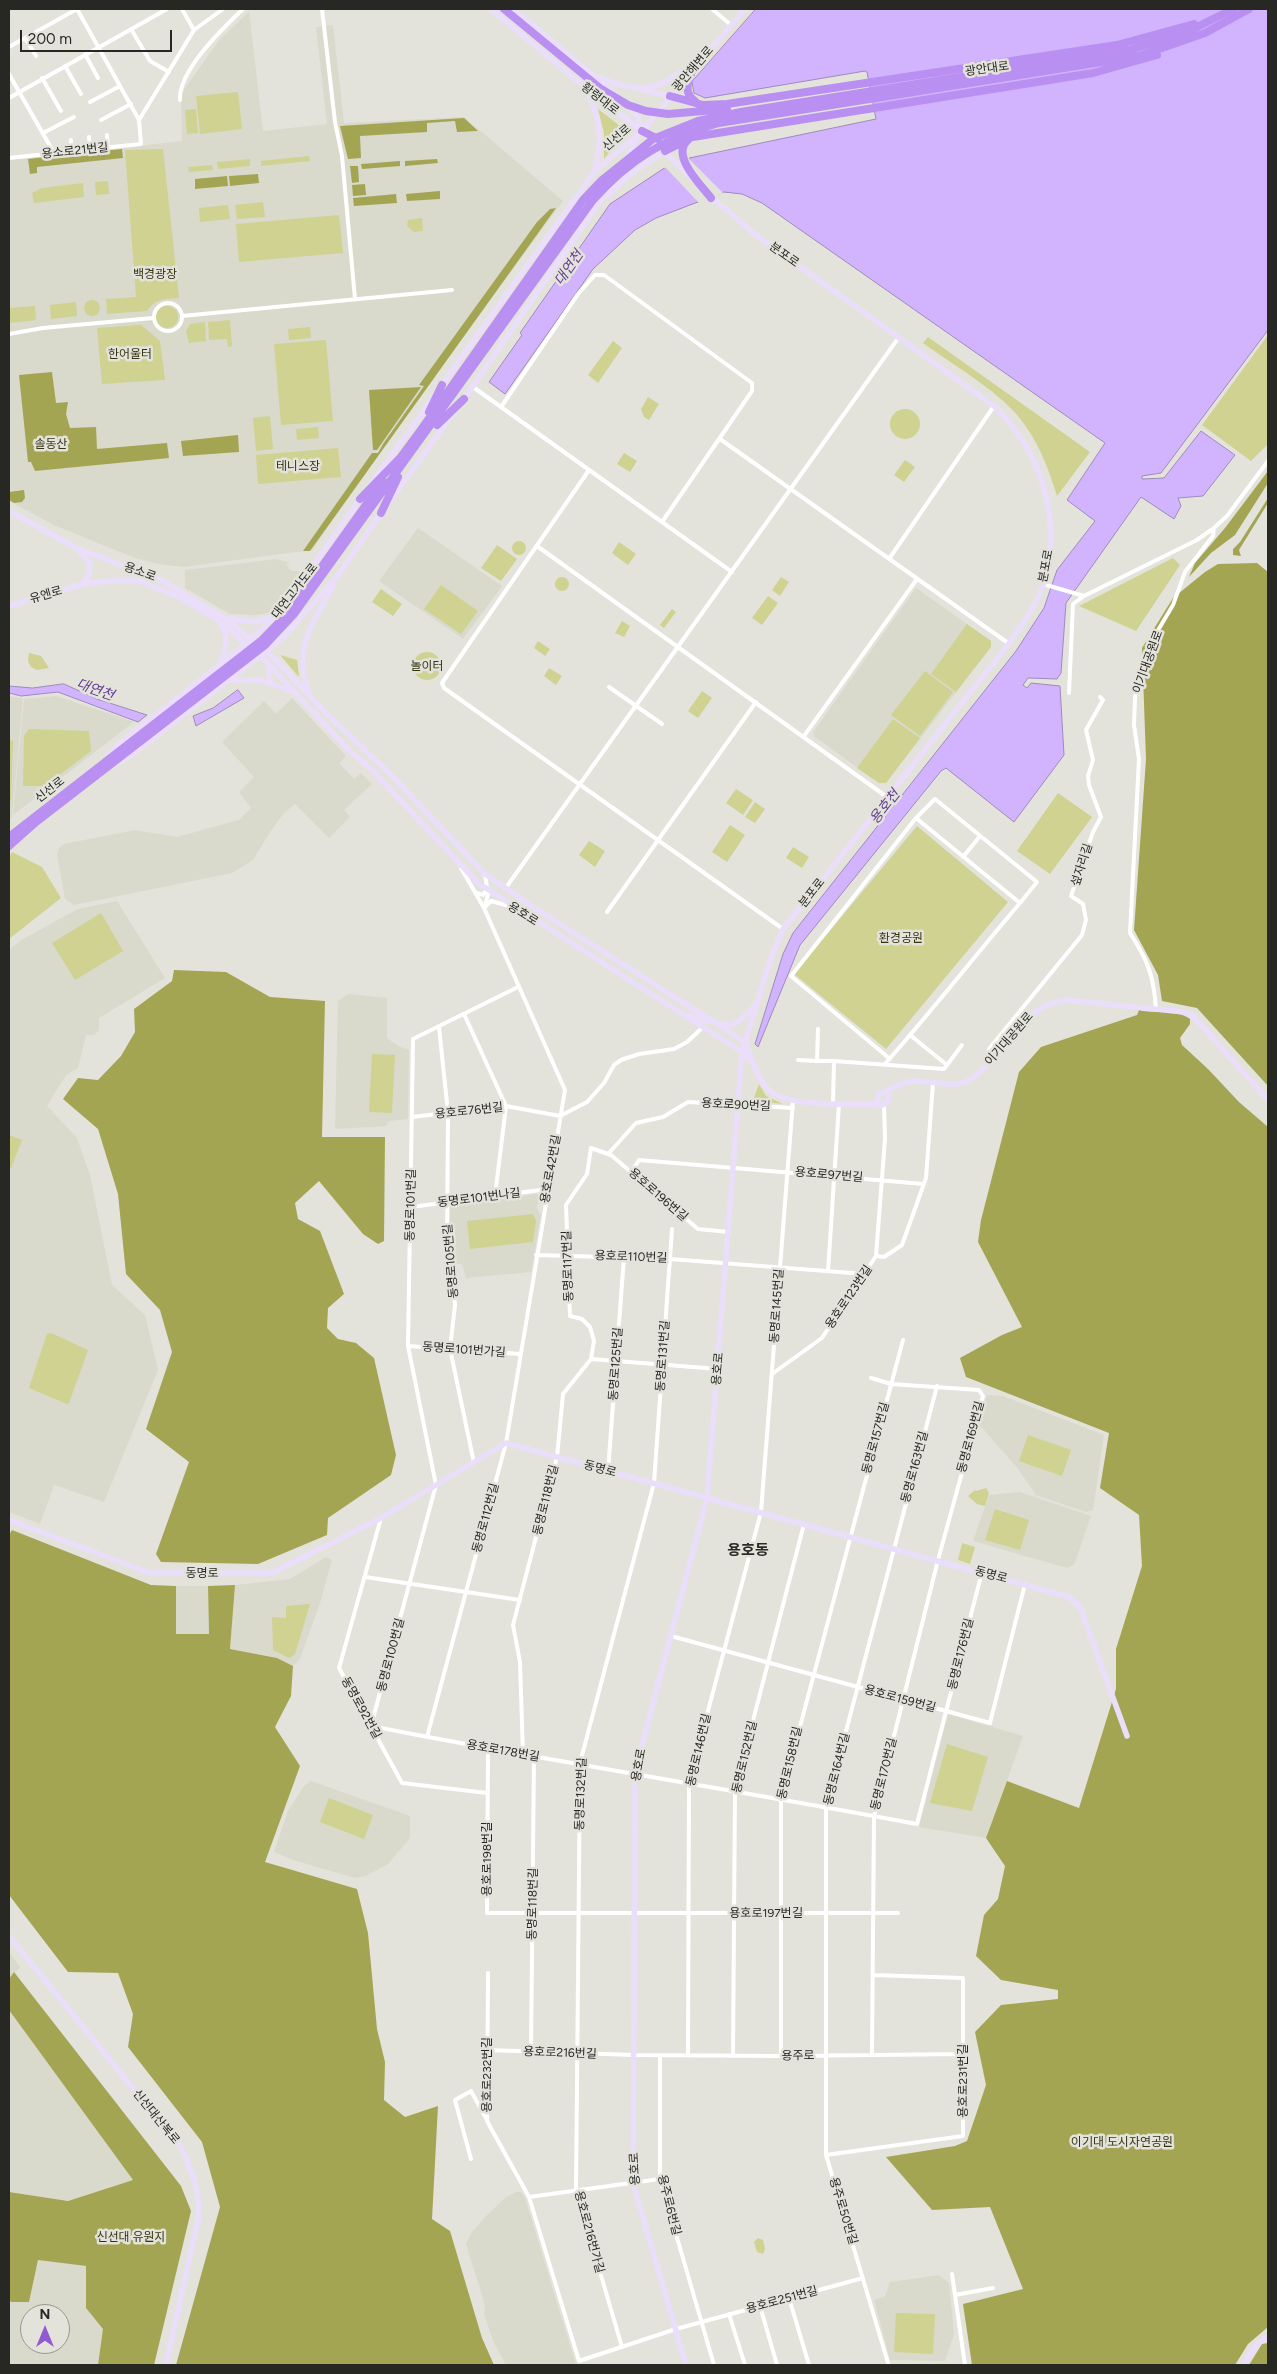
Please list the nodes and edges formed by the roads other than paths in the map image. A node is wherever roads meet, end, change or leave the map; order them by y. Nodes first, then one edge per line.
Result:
1 (77, 9) edge
2 (167, 9) edge
3 (182, 9) edge
4 (223, 9) edge
5 (243, 9) edge
6 (322, 9) edge
7 (491, 9) edge
8 (504, 9) edge
9 (514, 9) edge
10 (712, 9) edge
11 (745, 9) edge
12 (1250, 9) edge
13 (1230, 11) edge
14 (731, 25) junction
15 (131, 29) junction
16 (194, 30) junction
17 (1205, 33) junction
18 (25, 38) junction
19 (9, 47) edge
20 (98, 47) junction
21 (711, 48) junction
22 (85, 54) junction
23 (36, 56) dead end
24 (65, 66) junction
25 (694, 67) junction
26 (169, 72) junction
27 (9, 74) edge
28 (593, 74) junction
29 (42, 78) junction
30 (98, 78) dead end
31 (582, 85) junction
32 (120, 86) junction
33 (635, 88) junction
34 (612, 91) junction
35 (19, 92) junction
36 (81, 94) dead end
37 (670, 96) junction
38 (9, 98) edge
39 (180, 100) dead end
40 (90, 102) dead end
41 (604, 102) junction
42 (131, 104) junction
43 (700, 104) junction
44 (729, 104) junction
45 (769, 107) junction
46 (61, 111) dead end
47 (74, 117) dead end
48 (100, 120) dead end
49 (139, 120) junction
50 (719, 120) junction
51 (734, 130) junction
52 (642, 131) junction
53 (43, 133) junction
54 (106, 135) dead end
55 (89, 137) dead end
56 (698, 137) junction
57 (71, 140) dead end
58 (688, 140) junction
59 (108, 147) junction
60 (90, 149) junction
61 (72, 151) junction
62 (664, 152) junction
63 (54, 153) junction
64 (9, 158) edge
65 (678, 159) junction
66 (594, 172) junction
67 (711, 198) joint
68 (597, 206) junction
69 (452, 290) dead end
70 (355, 299) junction
71 (182, 316) junction
72 (153, 318) junction
73 (9, 334) edge
74 (899, 337) junction
75 (442, 385) junction
76 (473, 387) junction
77 (464, 399) junction
78 (994, 406) junction
79 (501, 407) junction
80 (420, 436) junction
81 (720, 439) junction
82 (403, 459) junction
83 (1268, 461) edge
84 (590, 470) junction
85 (791, 489) junction
86 (365, 504) junction
87 (9, 511) edge
88 (380, 513) junction
89 (662, 522) junction
90 (1214, 528) junction
91 (74, 546) junction
92 (537, 546) junction
93 (889, 559) junction
94 (732, 572) junction
95 (339, 574) junction
96 (917, 579) junction
97 (83, 584) junction
98 (1046, 585) junction
99 (157, 586) joint
100 (1084, 596) junction
101 (9, 606) edge
102 (282, 610) junction
103 (225, 618) junction
104 (217, 619) junction
105 (252, 638) junction
106 (247, 643) junction
107 (1008, 643) junction
108 (678, 647) junction
109 (265, 650) junction
110 (259, 654) junction
111 (269, 664) junction
112 (218, 667) junction
113 (228, 681) junction
114 (270, 683) junction
115 (609, 687) dead end
116 (1069, 693) dead end
117 (310, 695) junction
118 (1100, 697) dead end
119 (301, 699) junction
120 (756, 702) junction
121 (636, 705) junction
122 (662, 724) dead end
123 (804, 736) junction
124 (107, 764) junction
125 (373, 771) junction
126 (393, 777) junction
127 (580, 785) junction
128 (887, 797) junction
129 (400, 800) junction
130 (418, 803) junction
131 (916, 818) junction
132 (980, 836) junction
133 (9, 837) edge
134 (658, 839) junction
135 (9, 846) edge
136 (964, 857) junction
137 (458, 862) junction
138 (485, 874) junction
139 (487, 889) junction
140 (505, 889) junction
141 (473, 890) junction
142 (1020, 903) junction
143 (484, 907) junction
144 (513, 907) junction
145 (607, 912) dead end
146 (783, 929) junction
147 (518, 987) junction
148 (757, 1003) junction
149 (1156, 1010) junction
150 (464, 1014) junction
151 (683, 1014) junction
152 (709, 1018) junction
153 (717, 1023) junction
154 (439, 1027) junction
155 (703, 1027) junction
156 (818, 1029) dead end
157 (910, 1036) junction
158 (745, 1042) junction
159 (962, 1045) dead end
160 (742, 1052) junction
161 (890, 1059) junction
162 (798, 1060) dead end
163 (817, 1061) junction
164 (834, 1061) junction
165 (988, 1064) junction
166 (884, 1065) junction
167 (947, 1065) junction
168 (756, 1066) junction
169 (933, 1083) junction
170 (895, 1088) junction
171 (884, 1093) junction
172 (877, 1097) junction
173 (889, 1098) junction
174 (793, 1100) junction
175 (1268, 1100) edge
176 (836, 1103) junction
177 (858, 1103) junction
178 (882, 1105) junction
179 (506, 1106) junction
180 (739, 1106) junction
181 (793, 1108) junction
182 (448, 1113) junction
183 (560, 1116) junction
184 (412, 1117) junction
185 (591, 1148) joint
186 (608, 1154) junction
187 (734, 1167) junction
188 (632, 1172) junction
189 (788, 1172) junction
190 (834, 1176) junction
191 (881, 1180) junction
192 (924, 1184) junction
193 (548, 1189) junction
194 (495, 1196) junction
195 (448, 1202) junction
196 (411, 1207) junction
197 (672, 1229) dead end
198 (729, 1232) junction
199 (536, 1255) junction
200 (568, 1255) junction
201 (624, 1256) junction
202 (876, 1256) junction
203 (670, 1259) junction
204 (726, 1263) junction
205 (780, 1267) junction
206 (828, 1271) junction
207 (865, 1274) junction
208 (903, 1340) dead end
209 (408, 1346) junction
210 (450, 1349) junction
211 (520, 1354) junction
212 (591, 1359) junction
213 (616, 1361) junction
214 (662, 1364) junction
215 (718, 1369) junction
216 (772, 1374) junction
217 (871, 1378) dead end
218 (891, 1384) junction
219 (936, 1386) junction
220 (506, 1443) junction
221 (557, 1457) junction
222 (474, 1463) junction
223 (608, 1471) junction
224 (654, 1483) junction
225 (436, 1485) junction
226 (707, 1498) junction
227 (761, 1512) junction
228 (381, 1518) junction
229 (9, 1520) edge
230 (804, 1524) junction
231 (850, 1536) junction
232 (894, 1548) junction
233 (938, 1560) junction
234 (982, 1572) junction
235 (365, 1577) junction
236 (410, 1584) junction
237 (1025, 1584) junction
238 (465, 1592) junction
239 (520, 1600) junction
240 (671, 1636) junction
241 (724, 1650) junction
242 (768, 1662) junction
243 (812, 1674) junction
244 (858, 1687) junction
245 (903, 1699) junction
246 (946, 1711) junction
247 (372, 1726) junction
248 (1127, 1736) dead end
249 (427, 1737) junction
250 (488, 1749) junction
251 (523, 1754) junction
252 (534, 1756) junction
253 (580, 1764) junction
254 (635, 1772) junction
255 (689, 1782) junction
256 (735, 1790) junction
257 (487, 1793) junction
258 (780, 1798) junction
259 (826, 1807) junction
260 (874, 1816) junction
261 (918, 1824) joint
262 (533, 1913) junction
263 (578, 1913) junction
264 (634, 1913) junction
265 (689, 1913) junction
266 (734, 1913) junction
267 (780, 1913) junction
268 (826, 1913) junction
269 (873, 1913) junction
270 (898, 1913) dead end
271 (9, 1936) edge
272 (488, 1974) dead end
273 (873, 1975) junction
274 (487, 2050) junction
275 (531, 2052) junction
276 (578, 2054) junction
277 (872, 2054) junction
278 (963, 2054) junction
279 (634, 2055) junction
280 (660, 2055) junction
281 (688, 2055) junction
282 (733, 2056) junction
283 (781, 2056) junction
284 (825, 2056) junction
285 (487, 2121) junction
286 (826, 2155) junction
287 (471, 2159) dead end
288 (660, 2179) junction
289 (633, 2183) junction
290 (576, 2190) junction
291 (529, 2196) junction
292 (952, 2274) dead end
293 (862, 2278) junction
294 (993, 2288) dead end
295 (956, 2295) junction
296 (789, 2298) junction
297 (760, 2306) junction
298 (729, 2314) junction
299 (702, 2322) junction
300 (676, 2329) junction
301 (1268, 2337) edge
302 (622, 2347) junction
303 (579, 2361) joint
304 (887, 2364) edge
305 (166, 2365) edge
306 (686, 2365) edge
307 (714, 2365) edge
308 (745, 2365) edge
309 (777, 2365) edge
310 (809, 2365) edge
311 (893, 2365) edge
312 (965, 2365) edge
313 (1243, 2365) edge

1 - 18 street
1 - 20 street
2 - 15 street
3 - 16 street
4 - 16 street
5 - 39 street
6 - 70 street
7 - 31 main road, 황령대로
8 - 45 highway
9 - 28 main road, 황령대로
10 - 14 street
11 - 14 main road, 광안해변로
12 - 17 highway, 광안대로
13 - 44 highway
13 - 45 highway, 광안대로
14 - 21 main road, 광안해변로
15 - 20 street
15 - 26 street
16 - 26 street
17 - 50 highway, 광안대로
17 - 51 highway
18 - 19 street
18 - 23 street
20 - 22 street
20 - 32 street
21 - 25 main road, 광안해변로
21 - 33 main road
22 - 24 street
22 - 30 street
24 - 29 street
24 - 36 street
25 - 37 main road, 광안해변로
25 - 43 highway
26 - 49 street
27 - 35 street
28 - 33 main road
28 - 34 main road, 황령대로
29 - 35 street
29 - 46 street
31 - 41 main road, 황령대로
31 - 66 main road
32 - 40 street
32 - 42 street
33 - 37 main road
34 - 41 main road
34 - 52 main road, 황령대로
35 - 38 street
35 - 53 street
37 - 43 highway
37 - 52 main road, 광안해변로
41 - 52 main road, 황령대로
42 - 48 street
42 - 49 street
43 - 44 highway
44 - 51 highway
45 - 50 highway, 광안대로
47 - 53 street
49 - 59 street, 용소로21번길
50 - 80 highway
51 - 56 highway
52 - 56 highway
52 - 62 main road
52 - 66 main road, 신선로
52 - 68 main road, 신선로
53 - 63 street
54 - 59 street
55 - 60 street
56 - 58 highway
57 - 61 street
58 - 62 highway
58 - 65 highway
59 - 60 street, 용소로21번길
60 - 61 street, 용소로21번길
61 - 63 street, 용소로21번길
62 - 65 main road
62 - 68 main road
63 - 64 street, 용소로21번길
65 - 67 highway
66 - 75 main road, 신선로
67 - 74 main road, 분포로
68 - 76 main road, 신선로
69 - 70 street
70 - 71 street
71 - 72 street
71 - 72 street
72 - 73 street
74 - 78 main road, 분포로
74 - 85 street
75 - 80 highway
75 - 86 main road, 신선로
76 - 77 main road, 신선로
76 - 79 street
77 - 80 highway
77 - 88 main road, 신선로
78 - 93 street
78 - 98 main road, 분포로
79 - 81 street
79 - 84 street
80 - 82 highway
81 - 85 street
81 - 89 street
82 - 86 highway
82 - 86 highway, 대연고가도로
82 - 88 highway
83 - 90 street, 이기대공원로
84 - 89 street
84 - 92 street
85 - 93 street
85 - 94 street
86 - 102 main road, 신선로
86 - 124 highway, 대연고가도로
87 - 91 main road, 용소로
88 - 95 main road, 신선로
89 - 94 street
90 - 100 street
90 - 149 street, 이기대공원로
91 - 97 main road
91 - 103 main road, 용소로
92 - 108 street
92 - 127 street
93 - 96 street
94 - 108 street
95 - 109 main road
95 - 117 main road
96 - 107 street
96 - 123 street
97 - 99 main road, 유엔로
97 - 101 main road, 유엔로
98 - 100 street
98 - 107 main road, 분포로
99 - 104 main road, 용소로
100 - 116 street
102 - 103 main road
102 - 105 main road, 신선로
103 - 105 main road, 용소로
104 - 106 main road, 용소로
104 - 112 main road
105 - 106 main road, 신선로
105 - 109 main road, 용소로
106 - 110 main road, 용소로
106 - 112 main road, 신선로
107 - 128 main road, 분포로
108 - 120 street
108 - 121 street
109 - 110 main road
109 - 117 main road, 용호로
110 - 111 main road, 용호로
110 - 113 main road
111 - 114 main road
111 - 119 main road, 용호로
112 - 124 main road, 신선로
113 - 114 main road
113 - 124 main road
114 - 119 main road
115 - 121 street
117 - 126 main road, 용호로
118 - 165 street, 섶자리길
119 - 125 main road, 용호로
120 - 123 street
120 - 134 street
121 - 122 street
121 - 127 street
123 - 128 street
124 - 133 highway, 신선로
124 - 135 highway
125 - 126 main road
125 - 129 main road, 용호로
126 - 130 main road, 용호로
127 - 134 street
127 - 140 street
128 - 146 main road, 분포로
129 - 130 main road
129 - 137 main road, 용호로
130 - 138 main road, 용호로
131 - 132 street
131 - 136 street
131 - 161 street
132 - 136 street
132 - 142 street
134 - 145 street
134 - 146 street
136 - 142 street
137 - 139 main road, 용호로
137 - 141 street, 용호로42번길
138 - 139 street
138 - 140 main road, 용호로
139 - 141 street
139 - 143 street
139 - 144 main road, 용호로
140 - 152 main road, 용호로
141 - 143 street, 용호로42번길
142 - 157 street
143 - 144 street
143 - 147 street, 용호로42번길
144 - 151 main road, 용호로
146 - 148 main road, 분포로
147 - 150 street, 동명로101번길
147 - 183 street, 용호로42번길
148 - 153 main road
148 - 158 main road, 분포로
149 - 165 main road, 이기대공원로
149 - 175 main road, 이기대공원로
150 - 154 street, 동명로101번길
150 - 179 street
151 - 152 main road
151 - 155 main road, 용호로
152 - 153 main road, 용호로
153 - 158 main road, 용호로
154 - 182 street, 동명로105번길
154 - 184 street, 동명로101번길
155 - 160 main road, 용호로
155 - 183 street
156 - 163 street
157 - 161 street
157 - 167 street
158 - 160 main road, 분포로
158 - 168 main road, 이기대공원로
159 - 167 street
160 - 168 main road, 이기대공원로
160 - 180 main road, 용호로
161 - 166 street
162 - 163 street
163 - 164 street
164 - 166 street
164 - 176 street
165 - 169 main road, 이기대공원로
166 - 167 street
168 - 174 main road, 이기대공원로
169 - 170 main road, 이기대공원로
169 - 192 street
170 - 171 main road, 이기대공원로
170 - 173 main road
171 - 172 main road, 이기대공원로
171 - 173 main road
172 - 177 main road, 이기대공원로
172 - 178 main road
173 - 178 main road
174 - 176 main road, 이기대공원로
174 - 181 street, 동명로145번길
176 - 177 main road, 이기대공원로
176 - 190 street
177 - 178 main road, 이기대공원로
178 - 191 street, 용호로123번길
179 - 182 street, 용호로76번길
179 - 183 street, 용호로76번길
179 - 194 street
180 - 181 street, 용호로90번길
180 - 186 street, 용호로90번길
180 - 187 main road, 용호로
181 - 189 street, 동명로145번길
182 - 184 street, 용호로76번길
182 - 195 street, 동명로105번길
183 - 193 street, 용호로42번길
184 - 196 street, 동명로101번길
185 - 186 street, 용호로196번길
185 - 200 street, 동명로117번길
186 - 188 street, 용호로196번길
187 - 188 street
187 - 189 street, 용호로97번길
187 - 198 main road, 용호로
188 - 198 street, 용호로196번길
189 - 190 street, 용호로97번길
189 - 205 street, 동명로145번길
190 - 191 street, 용호로97번길
190 - 206 street
191 - 192 street, 용호로97번길
191 - 202 street, 용호로123번길
192 - 202 street
193 - 194 street, 동명로101번나길
193 - 199 street, 용호로42번길
194 - 195 street, 동명로101번나길
195 - 196 street, 동명로101번나길
195 - 210 street, 동명로105번길
196 - 209 street, 동명로101번길
197 - 203 street, 동명로131번길
198 - 204 main road, 용호로
199 - 200 street, 용호로110번길
199 - 211 street, 용호로42번길
200 - 201 street, 용호로110번길
200 - 212 street, 동명로117번길
201 - 203 street, 용호로110번길
201 - 213 street, 동명로125번길
202 - 207 street, 용호로123번길
203 - 204 street, 용호로110번길
203 - 214 street, 동명로131번길
204 - 205 street, 용호로110번길
204 - 215 main road, 용호로
205 - 206 street, 용호로110번길
205 - 216 street, 동명로145번길
206 - 207 street, 용호로110번길
207 - 216 street, 용호로123번길
208 - 218 street, 동명로157번길
209 - 210 street, 동명로101번가길
209 - 225 street, 동명로101번길
210 - 211 street, 동명로101번가길
210 - 222 street, 동명로105번길
211 - 220 street, 용호로42번길
212 - 213 street
212 - 221 street
213 - 214 street
213 - 223 street, 동명로125번길
214 - 215 street
214 - 224 street, 동명로131번길
215 - 226 main road, 용호로
216 - 227 street, 동명로145번길
217 - 218 street, 동명로169번길
218 - 219 street, 동명로169번길
218 - 231 street, 동명로157번길
219 - 232 street, 동명로163번길
219 - 233 street, 동명로169번길
220 - 221 main road, 동명로
220 - 222 main road, 동명로
220 - 238 street, 동명로112번길
221 - 223 main road, 동명로
221 - 239 street, 동명로118번길
222 - 225 main road, 동명로
223 - 224 main road, 동명로
224 - 226 main road, 동명로
224 - 253 street, 동명로132번길
225 - 228 main road, 동명로
225 - 236 street, 동명로100번길
226 - 227 main road, 동명로
226 - 240 main road, 용호로
227 - 230 main road, 동명로
227 - 241 street, 동명로146번길
228 - 229 main road, 동명로
228 - 235 street, 동명로92번길
230 - 231 main road, 동명로
230 - 242 street, 동명로152번길
231 - 232 main road, 동명로
231 - 243 street, 동명로158번길
232 - 233 main road, 동명로
232 - 244 street, 동명로164번길
233 - 234 main road, 동명로
233 - 245 street, 동명로170번길
234 - 237 main road, 동명로
234 - 246 street, 동명로176번길
235 - 236 street
235 - 247 street, 동명로92번길
236 - 238 street
236 - 247 street, 동명로100번길
237 - 246 street, 용호로159번길
237 - 248 main road, 동명로
238 - 239 street
238 - 249 street, 동명로112번길
239 - 251 street, 동명로118번길
240 - 241 street, 용호로159번길
240 - 254 main road, 용호로
241 - 242 street, 용호로159번길
241 - 255 street, 동명로146번길
242 - 243 street, 용호로159번길
242 - 256 street, 동명로152번길
243 - 244 street, 용호로159번길
243 - 258 street, 동명로158번길
244 - 245 street, 용호로159번길
244 - 259 street, 동명로164번길
245 - 246 street, 용호로159번길
245 - 260 street, 동명로170번길
246 - 261 street, 동명로176번길
247 - 249 street, 용호로178번길
247 - 257 street, 동명로92번길
249 - 250 street, 용호로178번길
250 - 251 street, 용호로178번길
250 - 257 street, 용호로198번길
251 - 252 street, 용호로178번길
252 - 253 street, 용호로178번길
252 - 262 street, 동명로118번길
253 - 254 street, 용호로178번길
253 - 263 street, 동명로132번길
254 - 255 street, 용호로178번길
254 - 264 main road, 용호로
255 - 256 street, 용호로178번길
255 - 265 street, 동명로146번길
256 - 258 street, 용호로178번길
256 - 266 street, 동명로152번길
257 - 262 street, 용호로198번길
258 - 259 street, 용호로178번길
258 - 267 street, 동명로158번길
259 - 260 street, 용호로178번길
259 - 268 street, 동명로164번길
260 - 261 street, 용호로178번길
260 - 269 street, 동명로170번길
262 - 263 street, 용호로198번길
262 - 275 street, 동명로118번길
263 - 264 street, 용호로198번길
263 - 276 street, 동명로132번길
264 - 265 street, 용호로197번길
264 - 279 main road, 용호로
265 - 266 street, 용호로197번길
265 - 281 street, 동명로146번길
266 - 267 street, 용호로197번길
266 - 282 street, 동명로152번길
267 - 268 street, 용호로197번길
267 - 283 street, 동명로158번길
268 - 269 street, 용호로197번길
268 - 284 street, 동명로164번길
269 - 270 street, 용호로197번길
269 - 273 street, 동명로170번길
271 - 305 main road, 신선대산복로
272 - 274 street, 용호로232번길
273 - 277 street, 동명로170번길
273 - 278 street, 용호로231번길
274 - 275 street, 용호로216번길
274 - 285 street, 용호로232번길
275 - 276 street, 용호로216번길
276 - 279 street, 용호로216번길
276 - 290 street, 용호로216번가길
277 - 278 street, 용주로
277 - 284 street, 용주로
278 - 286 street, 용호로231번길
279 - 280 street, 용주로
279 - 289 main road, 용호로
280 - 281 street, 용주로
280 - 288 street, 용주로6번길
281 - 282 street, 용주로
282 - 283 street, 용주로
283 - 284 street, 용주로
284 - 286 street, 용주로50번길
285 - 287 street
285 - 291 street, 용호로232번길
286 - 293 street, 용주로50번길
288 - 289 street
288 - 299 street, 용주로6번길
289 - 290 street
289 - 300 main road, 용호로
290 - 291 street
290 - 302 street, 용호로216번가길
291 - 303 street, 용호로232번길
292 - 295 street
293 - 296 street, 용호로251번길
293 - 304 street, 용주로50번길
294 - 295 street
295 - 312 street
296 - 297 street, 용호로251번길
296 - 310 street
297 - 298 street, 용호로251번길
297 - 309 street
298 - 299 street, 용호로251번길
298 - 308 street
299 - 300 street, 용호로251번길
299 - 307 street
300 - 302 street, 용호로251번길
300 - 306 main road, 용호로
301 - 313 main road
302 - 303 street, 용호로251번길
304 - 311 street

